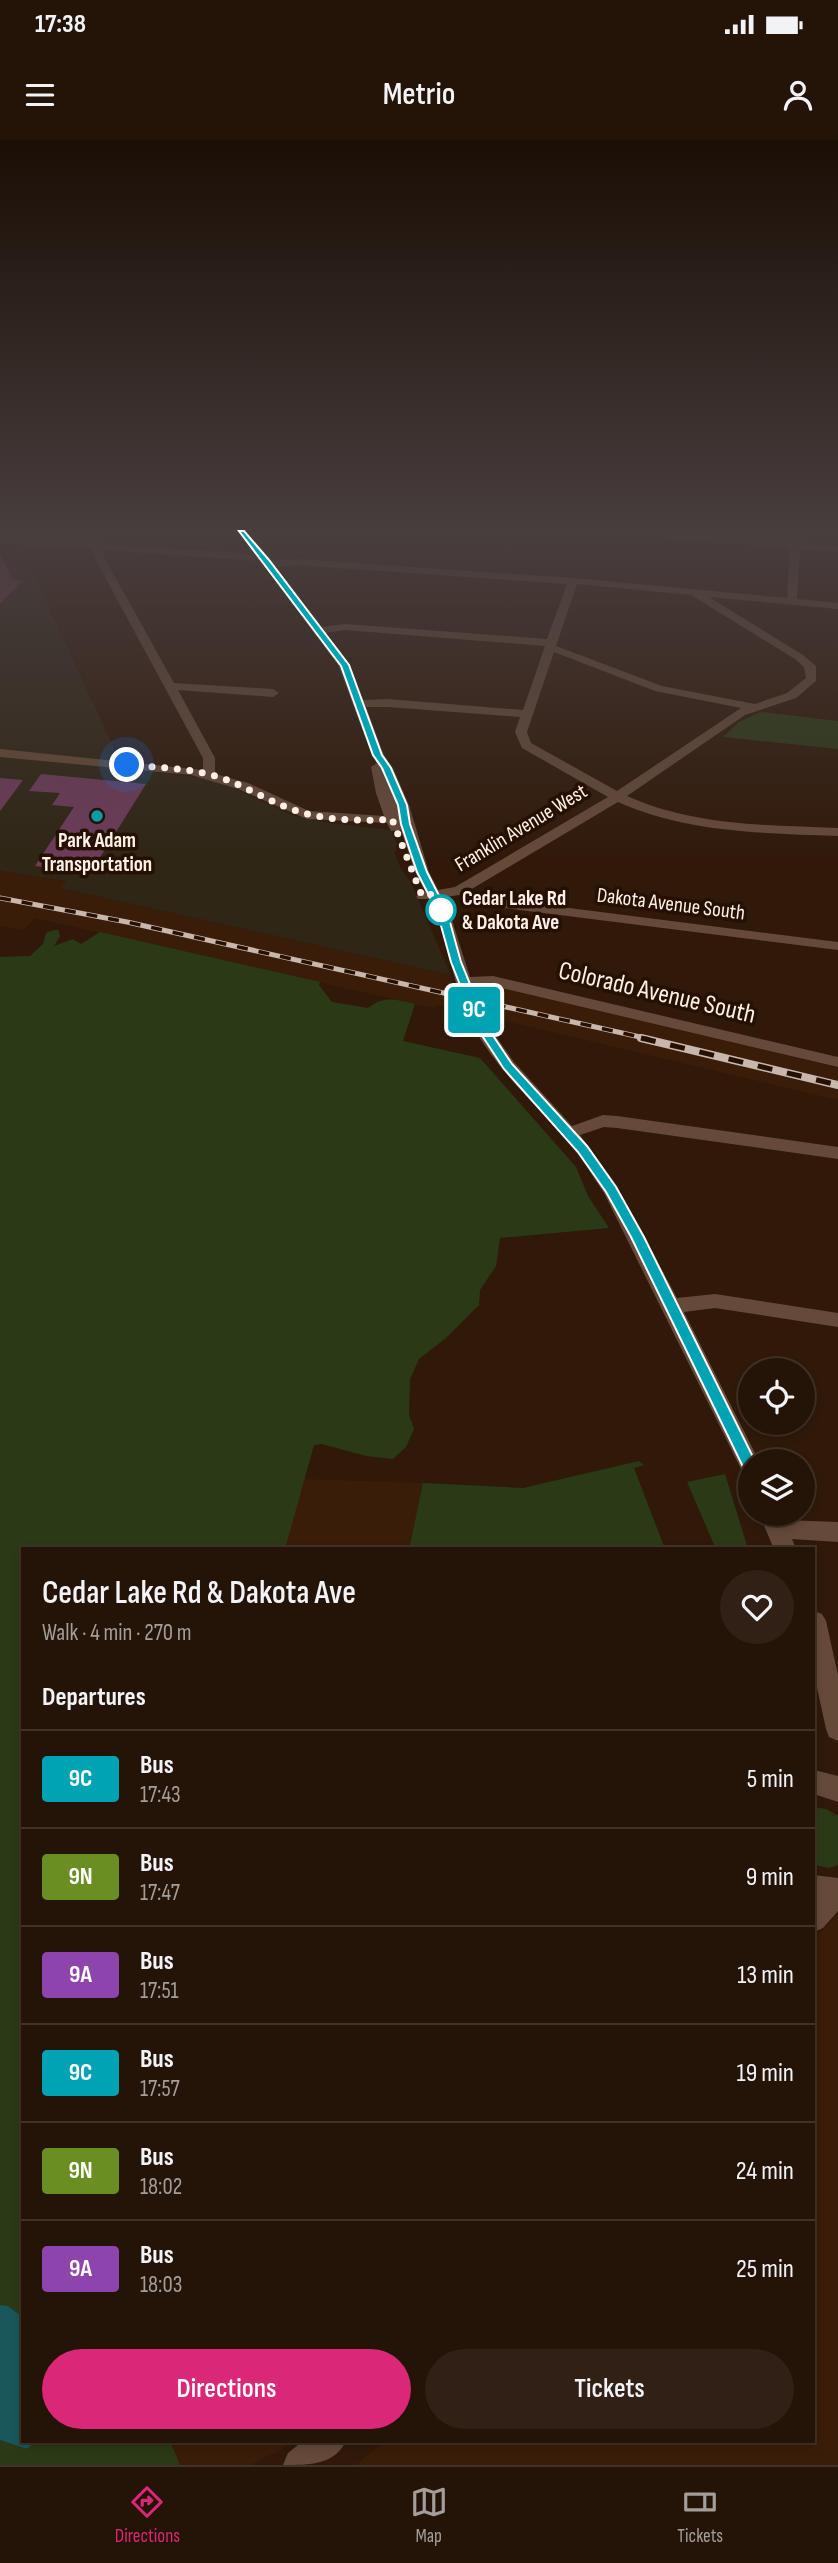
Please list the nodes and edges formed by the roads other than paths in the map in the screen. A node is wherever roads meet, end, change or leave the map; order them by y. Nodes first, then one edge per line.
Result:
1 (147, 642) edge
2 (328, 642) edge
3 (511, 642) edge
4 (552, 642) edge
5 (771, 642) edge
6 (551, 645) junction
7 (171, 686) junction
8 (273, 693) dead end
9 (361, 704) junction
10 (760, 708) junction
11 (527, 715) junction
12 (0, 753) edge
13 (209, 774) junction
14 (281, 786) dead end
15 (263, 795) junction
16 (617, 795) junction
17 (398, 818) junction
18 (838, 832) edge
19 (459, 891) junction
20 (427, 895) junction
21 (838, 946) edge
22 (464, 982) junction
23 (838, 1062) edge
24 (568, 1133) junction
25 (838, 1153) edge
26 (672, 1306) junction
27 (838, 1320) edge
28 (743, 1449) edge
29 (838, 1532) edge
30 (777, 1535) edge
31 (815, 1626) edge
32 (838, 1729) edge
33 (815, 1782) edge
34 (838, 1789) edge
35 (830, 1891) edge
36 (815, 1917) edge
37 (327, 2443) edge
38 (300, 2465) edge

1 - 7 street
2 - 9 street
3 - 6 street
4 - 6 street, Franklin Avenue West
5 - 10 street
6 - 10 street
6 - 11 street, Franklin Avenue West
7 - 8 street
7 - 13 street
9 - 11 street
9 - 17 street
10 - 16 street
11 - 16 street, Franklin Avenue West
12 - 13 street
13 - 15 street
14 - 15 street
15 - 17 street
16 - 18 street
16 - 19 street, Franklin Avenue West
17 - 20 street
19 - 20 street, Franklin Avenue West
19 - 21 street, Dakota Avenue South
20 - 22 street
22 - 23 street, Colorado Avenue South
22 - 24 street
24 - 25 street
24 - 26 street
26 - 27 street
26 - 28 street
29 - 30 street
31 - 32 street
33 - 34 street
35 - 36 street
37 - 38 street

